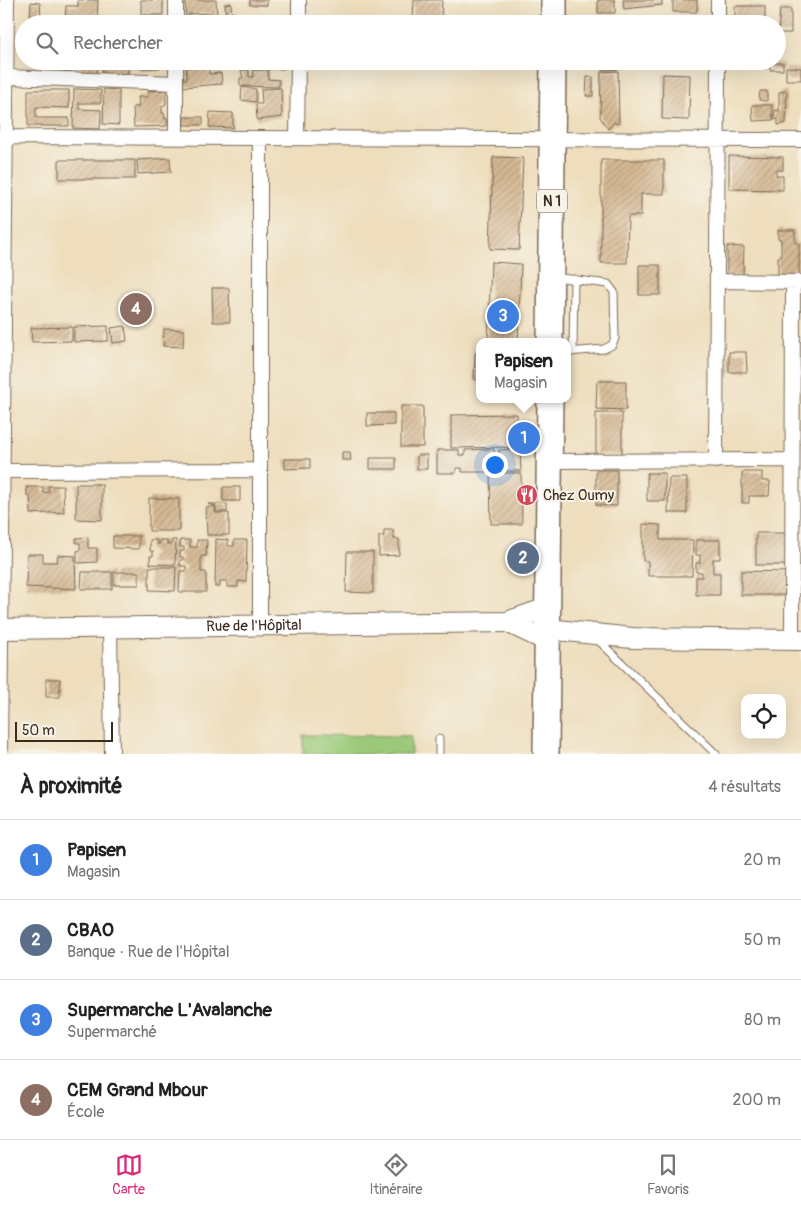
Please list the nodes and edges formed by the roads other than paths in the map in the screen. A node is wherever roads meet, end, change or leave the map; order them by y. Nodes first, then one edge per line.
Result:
1 (7, 0) edge
2 (176, 0) edge
3 (299, 0) edge
4 (554, 0) edge
5 (718, 0) edge
6 (176, 15) edge
7 (299, 15) edge
8 (554, 15) edge
9 (718, 15) edge
10 (176, 70) edge
11 (298, 70) edge
12 (553, 70) edge
13 (718, 70) edge
14 (7, 77) junction
15 (176, 83) junction
16 (3, 137) edge
17 (176, 138) junction
18 (260, 138) junction
19 (297, 138) junction
20 (553, 139) junction
21 (717, 139) junction
22 (801, 140) edge
23 (563, 278) junction
24 (717, 281) junction
25 (797, 282) edge
26 (2, 311) edge
27 (551, 338) edge
28 (569, 338) edge
29 (571, 352) edge
30 (2, 400) edge
31 (550, 403) edge
32 (792, 460) junction
33 (716, 461) junction
34 (549, 462) junction
35 (258, 470) junction
36 (3, 471) junction
37 (507, 622) junction
38 (547, 626) junction
39 (260, 627) junction
40 (1, 629) edge
41 (110, 629) junction
42 (593, 635) junction
43 (797, 640) edge
44 (439, 740) dead end
45 (0, 754) edge
46 (112, 754) edge
47 (438, 754) edge
48 (546, 754) edge
49 (716, 754) edge

1 - 14 street
2 - 6 street
3 - 7 street
4 - 8 highway
5 - 9 street
10 - 15 street
11 - 19 street
12 - 20 highway, N 1
13 - 21 street
14 - 15 street
14 - 16 street
15 - 17 street
16 - 17 street
16 - 26 street
17 - 18 street
18 - 19 street
18 - 35 street
19 - 20 street
20 - 21 street
20 - 23 highway, N 1
21 - 22 street
21 - 24 street
23 - 27 highway, N 1
23 - 28 lane
23 - 29 lane
24 - 25 street
24 - 33 street
25 - 32 street
26 - 30 street
30 - 36 street
31 - 34 highway
32 - 33 street
32 - 43 street
33 - 34 street
34 - 38 highway
35 - 36 street
35 - 39 street
36 - 40 street
37 - 38 main road
37 - 38 main road
37 - 39 main road, Rue de l'Hôpital
38 - 42 main road
38 - 48 highway
39 - 41 main road, Rue de l'Hôpital
40 - 41 main road, Rue de l'Hôpital
40 - 45 street
41 - 46 street
42 - 43 main road
42 - 49 lane
44 - 47 lane

